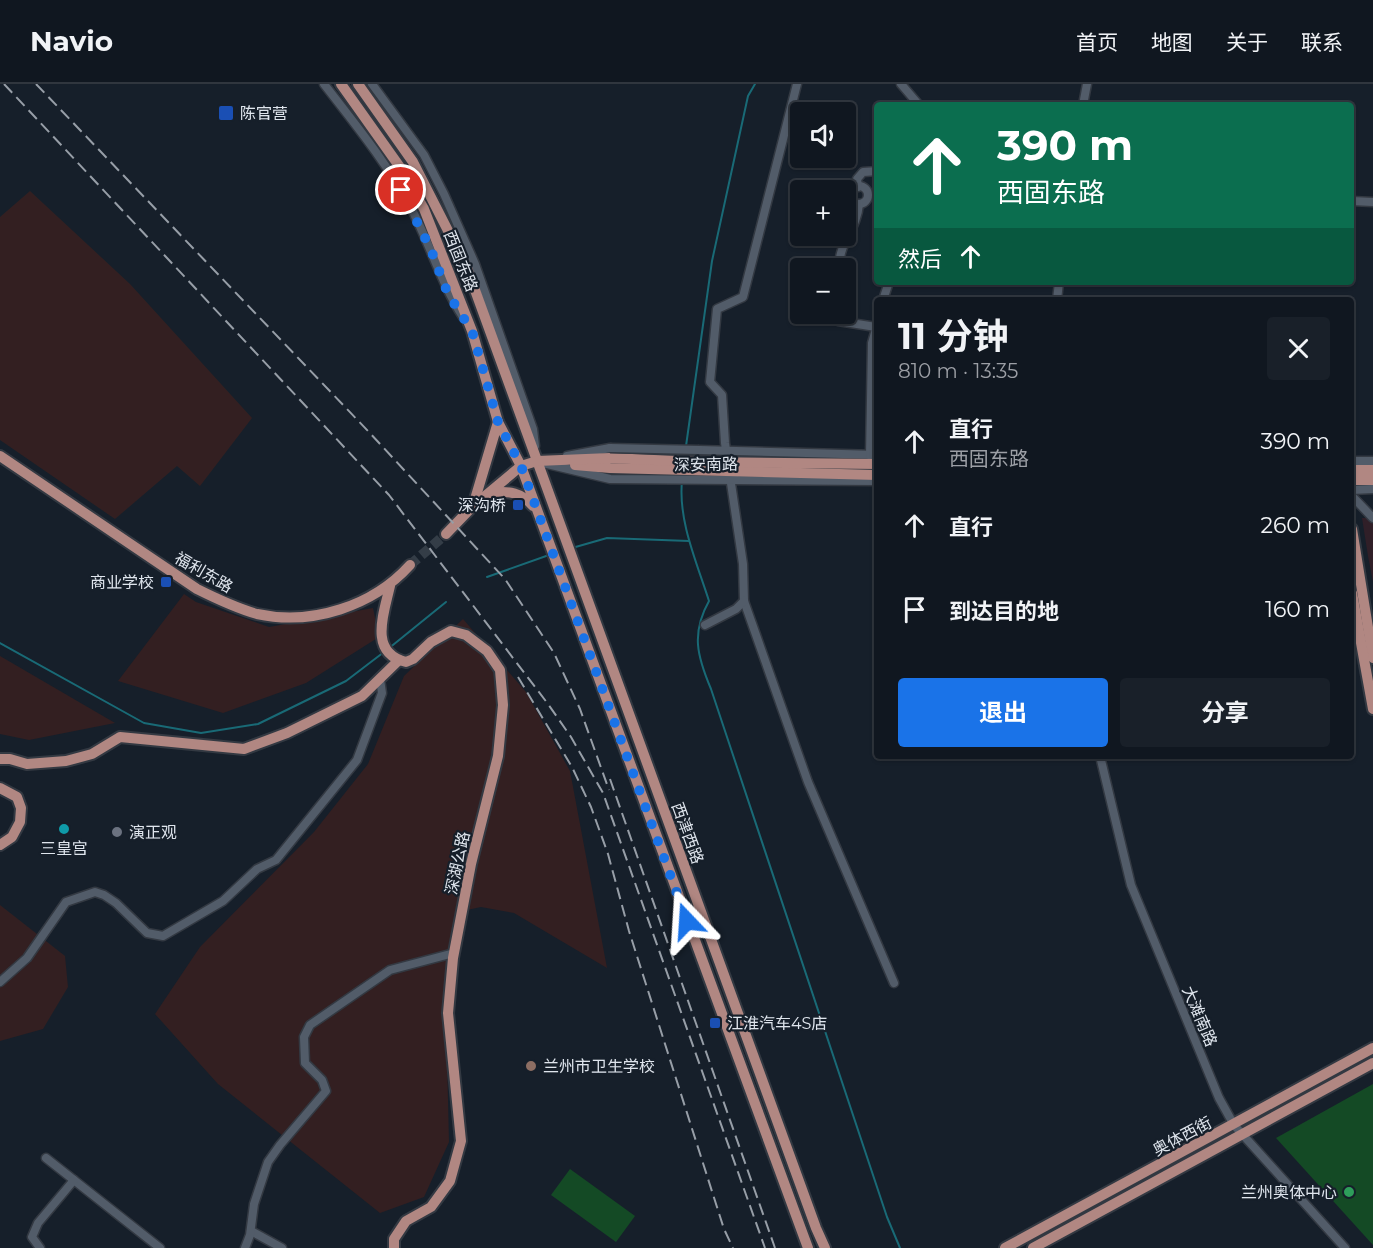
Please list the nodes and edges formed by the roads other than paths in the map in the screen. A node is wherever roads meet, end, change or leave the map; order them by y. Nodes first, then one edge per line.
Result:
1 (324, 84) edge
2 (341, 84) edge
3 (358, 84) edge
4 (372, 84) edge
5 (797, 84) edge
6 (901, 84) edge
7 (1087, 84) edge
8 (916, 102) edge
9 (1084, 102) edge
10 (874, 171) edge
11 (1354, 201) edge
12 (1373, 202) edge
13 (839, 258) edge
14 (856, 323) edge
15 (874, 325) edge
16 (472, 331) junction
17 (874, 336) edge
18 (498, 422) junction
19 (728, 451) junction
20 (874, 455) edge
21 (0, 456) edge
22 (537, 461) junction
23 (1354, 461) edge
24 (1373, 461) edge
25 (610, 463) junction
26 (874, 464) edge
27 (521, 466) junction
28 (1354, 470) edge
29 (1373, 470) edge
30 (730, 471) junction
31 (874, 475) edge
32 (1354, 480) edge
33 (1373, 480) edge
34 (874, 481) edge
35 (1373, 489) edge
36 (1354, 490) edge
37 (491, 493) junction
38 (1354, 498) edge
39 (473, 506) junction
40 (535, 508) junction
41 (1373, 518) edge
42 (446, 534) tunnel mouth
43 (1354, 541) edge
44 (573, 562) joint
45 (410, 565) tunnel mouth
46 (558, 567) joint
47 (390, 586) junction
48 (744, 601) junction
49 (1354, 604) edge
50 (705, 625) dead end
51 (394, 658) junction
52 (1373, 658) edge
53 (380, 679) junction
54 (1373, 709) edge
55 (1, 758) edge
56 (1101, 759) edge
57 (0, 788) edge
58 (0, 845) edge
59 (454, 953) junction
60 (0, 982) edge
61 (894, 983) dead end
62 (1373, 1047) edge
63 (1373, 1063) edge
64 (1234, 1125) junction
65 (1243, 1135) junction
66 (46, 1158) dead end
67 (74, 1180) junction
68 (251, 1231) junction
69 (40, 1248) edge
70 (160, 1248) edge
71 (245, 1248) edge
72 (282, 1248) edge
73 (394, 1248) edge
74 (808, 1248) edge
75 (825, 1248) edge
76 (1005, 1248) edge
77 (1033, 1248) edge
78 (1345, 1248) edge

1 - 16 street
2 - 16 main road, 西固东路
3 - 22 main road, 西固东路
4 - 22 street
5 - 19 street
6 - 8 street
7 - 9 street
10 - 13 street
11 - 12 street
14 - 15 street
16 - 18 main road, 西固东路
17 - 20 street
18 - 27 main road, 西固东路
18 - 39 main road
19 - 20 street, 深安南路
19 - 25 street, 深安南路, bridge
19 - 30 street
21 - 47 main road, 福利东路
22 - 25 main road, 深安南路
22 - 25 street, 深安南路
22 - 27 main road
22 - 44 main road, 西固东路
23 - 24 street
25 - 30 main road, 深安南路
26 - 30 main road, 深安南路
27 - 37 main road
27 - 40 main road, 西固东路
28 - 29 main road
30 - 31 main road, 深安南路
30 - 34 street, 深安南路
30 - 48 street
32 - 33 main road
35 - 36 street
37 - 39 main road
37 - 40 main road
38 - 41 street
39 - 42 main road
40 - 46 main road, 西固东路
43 - 52 main road
44 - 75 main road, 西津西路
45 - 47 main road, 福利东路
46 - 74 main road, 西津西路
47 - 51 main road
48 - 50 street
48 - 61 street
49 - 54 main road
51 - 53 main road
51 - 59 main road, 深湖公路
53 - 55 main road
53 - 60 street
56 - 64 street, 大滩南路
57 - 58 main road
59 - 68 street
59 - 73 main road, 深湖公路
62 - 64 main road, 奥体西街
63 - 65 main road, 奥体西街
64 - 65 street, 大滩南路
64 - 76 main road, 奥体西街
65 - 77 main road, 奥体西街
65 - 78 street, 大滩南路
66 - 67 street
67 - 69 street
67 - 70 street
68 - 71 street
68 - 72 street

